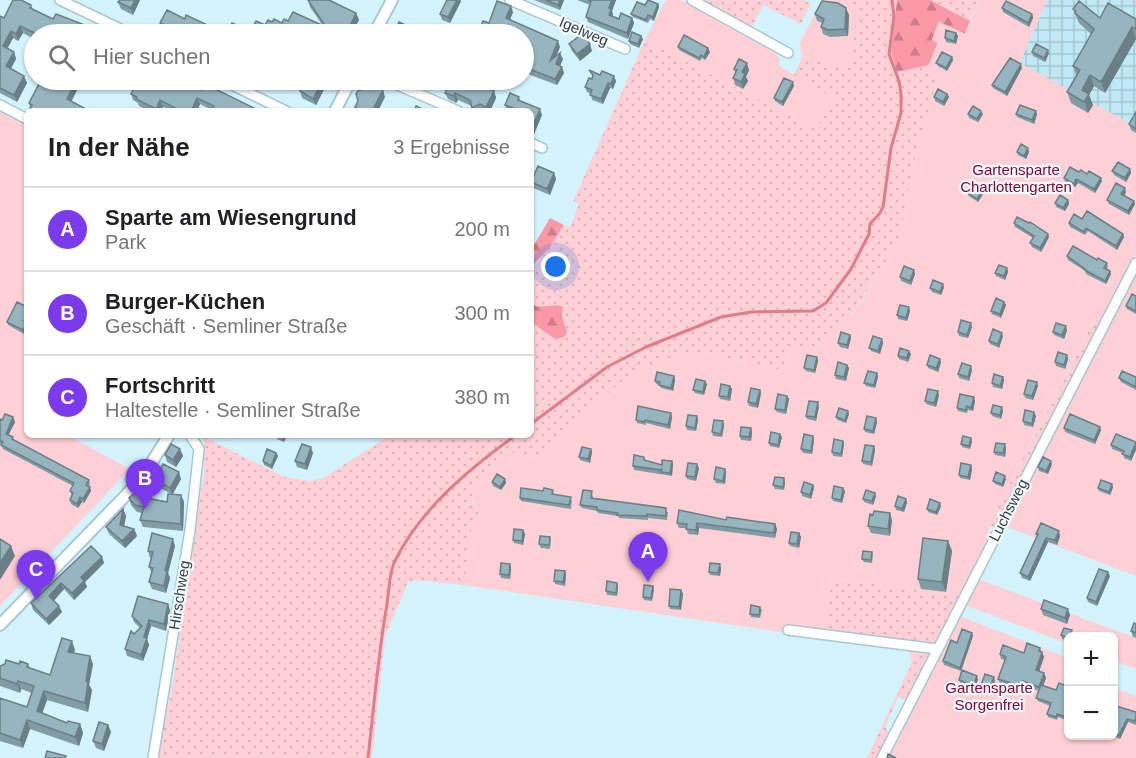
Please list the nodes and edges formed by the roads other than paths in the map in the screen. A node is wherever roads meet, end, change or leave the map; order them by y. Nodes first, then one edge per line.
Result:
1 (60, 0) edge
2 (392, 0) edge
3 (510, 0) edge
4 (692, 0) edge
5 (109, 24) edge
6 (379, 24) edge
7 (625, 49) dead end
8 (788, 53) dead end
9 (243, 90) edge
10 (346, 90) edge
11 (409, 90) edge
12 (0, 105) edge
13 (280, 108) edge
14 (337, 108) edge
15 (451, 108) edge
16 (24, 117) edge
17 (534, 144) edge
18 (542, 148) dead end
19 (1136, 263) edge
20 (167, 438) edge
21 (191, 438) edge
22 (0, 625) edge
23 (788, 630) dead end
24 (937, 649) junction
25 (153, 758) edge
26 (882, 758) edge

1 - 5 street
2 - 6 street
3 - 7 street, Igelweg
4 - 8 street
9 - 13 street
10 - 14 street
11 - 15 street
12 - 16 street
17 - 18 street
19 - 24 street, Luchsweg
20 - 22 street
21 - 25 street, Hirschweg
23 - 24 street
24 - 26 street, Luchsweg

